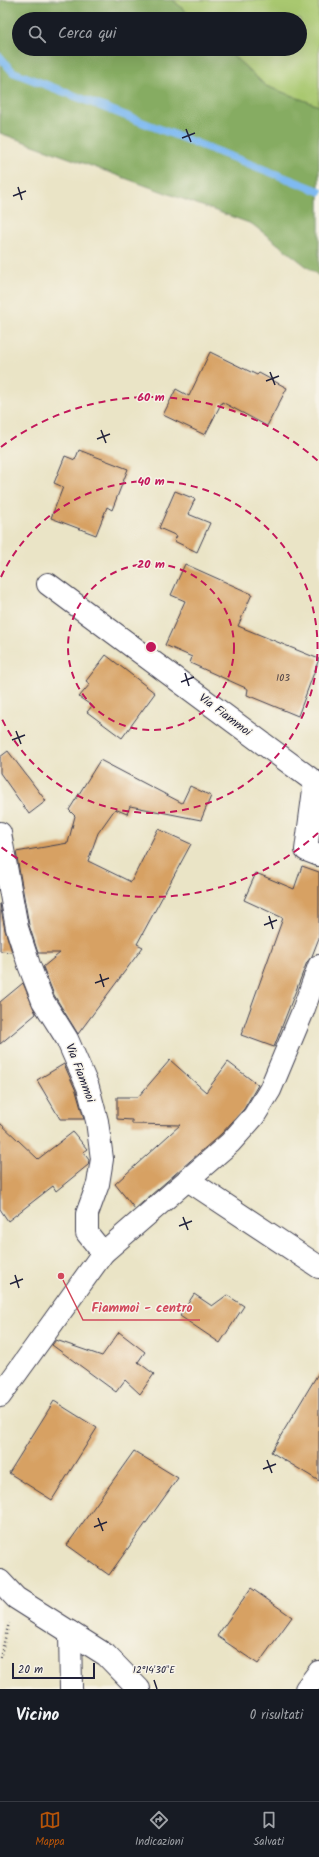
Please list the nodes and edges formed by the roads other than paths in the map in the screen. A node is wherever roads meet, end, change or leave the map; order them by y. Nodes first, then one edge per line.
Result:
1 (48, 584) dead end
2 (0, 833) edge
3 (319, 855) edge
4 (319, 966) edge
5 (188, 1180) junction
6 (103, 1253) junction
7 (319, 1267) edge
8 (0, 1396) edge
9 (0, 1581) edge
10 (70, 1632) junction
11 (319, 1672) edge
12 (71, 1689) edge
13 (139, 1689) edge
14 (306, 1689) edge

1 - 3 street, Via Fiammoi
2 - 6 street, Via Fiammoi
4 - 5 street
5 - 6 street
5 - 7 street
6 - 8 street
9 - 10 street
10 - 12 street
10 - 13 street
11 - 14 street

